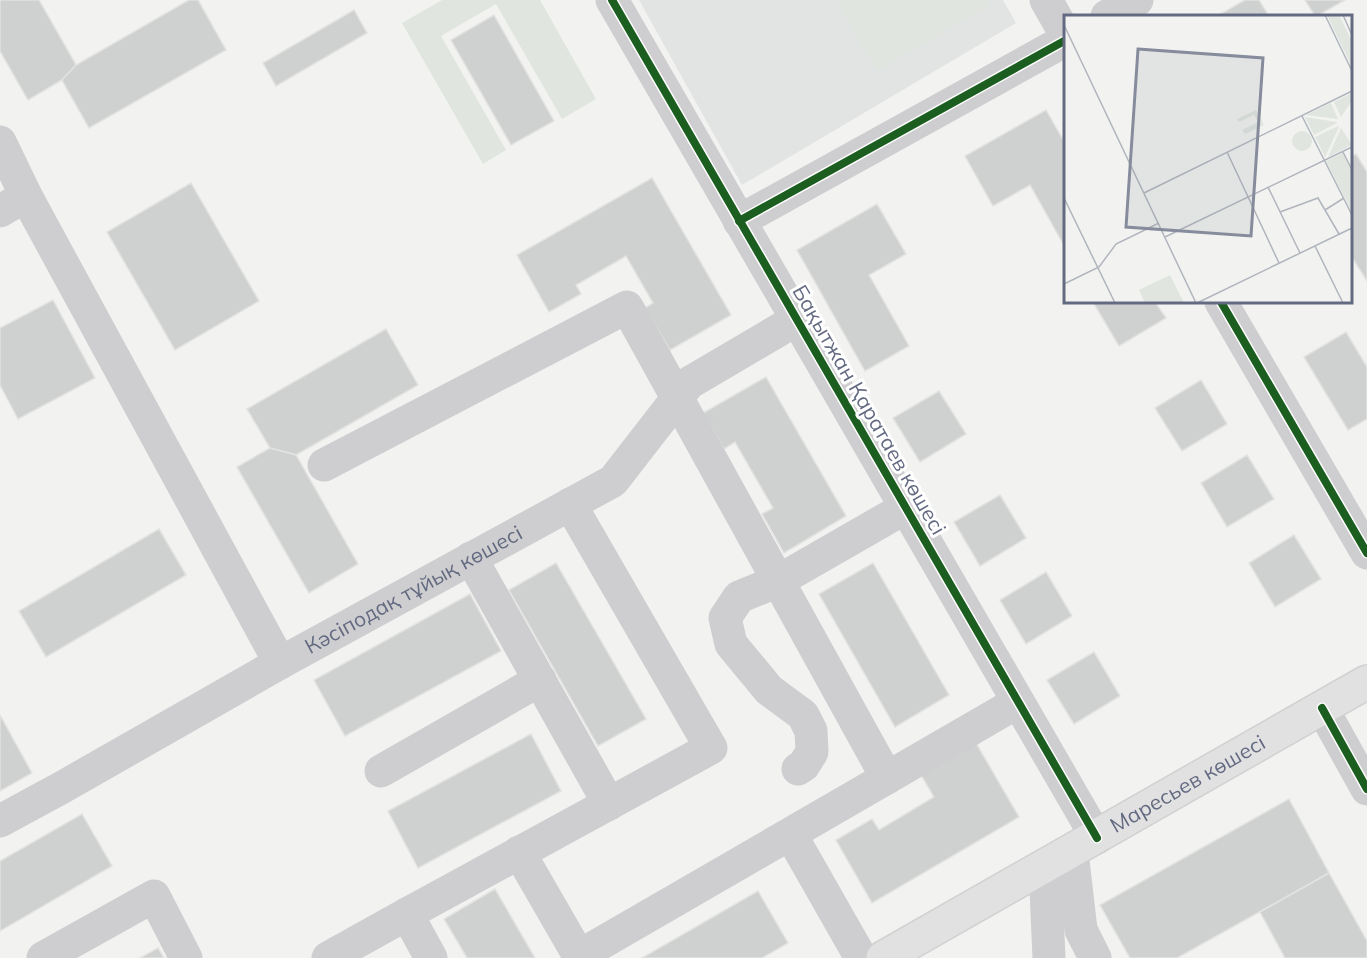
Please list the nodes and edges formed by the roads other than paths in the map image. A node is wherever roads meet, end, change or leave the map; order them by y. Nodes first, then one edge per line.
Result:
1 (612, 0) edge
2 (1046, 0) edge
3 (1137, 0) edge
4 (1109, 15) edge
5 (1064, 35) edge
6 (1064, 38) edge
7 (0, 142) edge
8 (13, 204) edge
9 (739, 221) junction
10 (1222, 303) edge
11 (796, 320) junction
12 (676, 399) junction
13 (324, 465) dead end
14 (570, 504) junction
15 (905, 508) junction
16 (1367, 553) edge
17 (471, 558) junction
18 (778, 581) junction
19 (280, 663) junction
20 (540, 680) junction
21 (1367, 682) edge
22 (1018, 702) junction
23 (1322, 708) junction
24 (798, 769) dead end
25 (381, 771) dead end
26 (887, 778) junction
27 (1367, 789) edge
28 (609, 804) junction
29 (0, 821) edge
30 (791, 835) junction
31 (519, 852) junction
32 (1071, 852) junction
33 (407, 914) junction
34 (43, 958) edge
35 (186, 958) edge
36 (328, 958) edge
37 (430, 958) edge
38 (861, 958) edge
39 (883, 958) edge
40 (1049, 958) edge
41 (1095, 958) edge

1 - 9 street, Бақытжан Қаратаев көшесі
2 - 5 street
3 - 4 street
6 - 9 street
7 - 8 street
8 - 19 street
9 - 11 street, Бақытжан Қаратаев көшесі
10 - 16 street
11 - 12 street, Кәсіподақ тұйық көшесі
11 - 15 street, Бақытжан Қаратаев көшесі
12 - 13 street
12 - 14 street, Кәсіподақ тұйық көшесі
12 - 18 street
14 - 17 street, Кәсіподақ тұйық көшесі
14 - 28 street
15 - 18 street
15 - 22 street, Бақытжан Қаратаев көшесі
17 - 19 street, Кәсіподақ тұйық көшесі
17 - 20 street
18 - 24 street
18 - 26 street
19 - 29 street, Кәсіподақ тұйық көшесі
20 - 25 street
20 - 28 street
21 - 23 main road, Маресьев көшесі
22 - 26 street
22 - 32 street, Бақытжан Қаратаев көшесі
23 - 27 street
23 - 32 main road, Маресьев көшесі
26 - 30 street
28 - 31 street
30 - 31 street
30 - 38 street
31 - 33 street
32 - 39 main road, Маресьев көшесі
32 - 40 street
32 - 41 street
33 - 36 street
33 - 37 street
34 - 35 street

